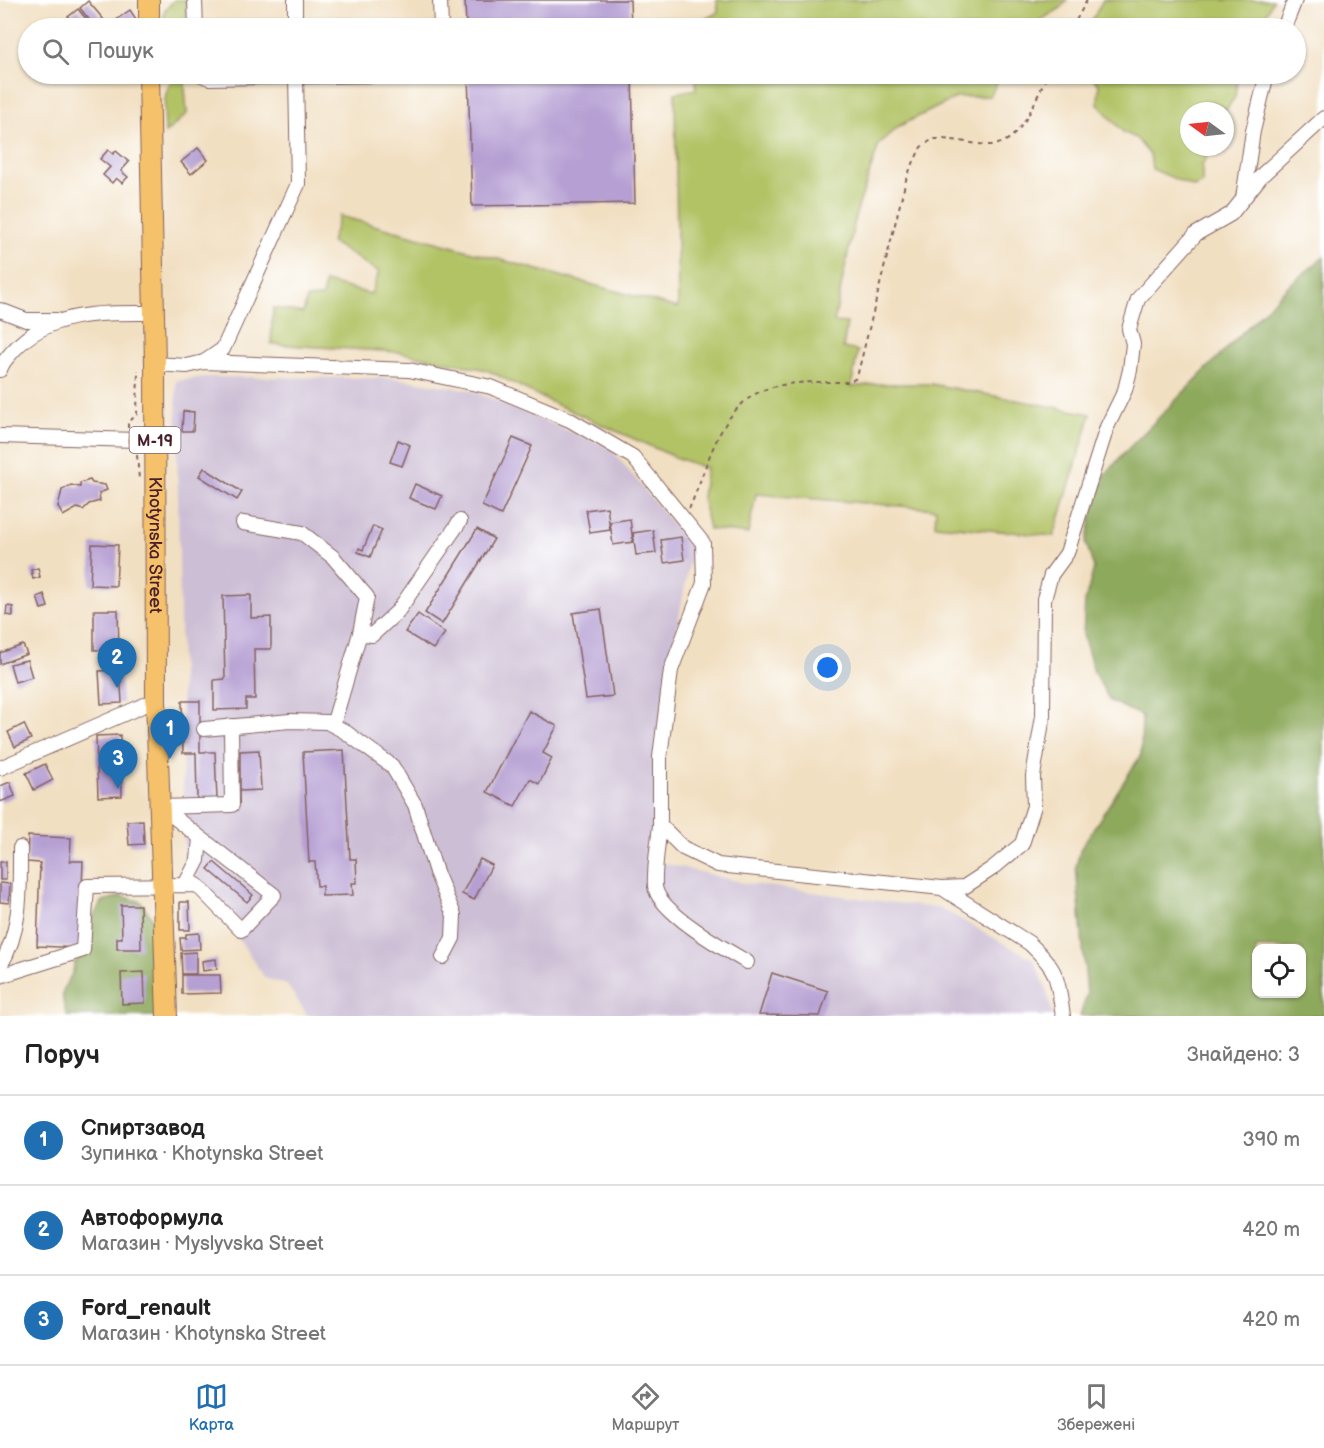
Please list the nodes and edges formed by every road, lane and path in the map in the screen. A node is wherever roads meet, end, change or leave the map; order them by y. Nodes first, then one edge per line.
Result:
1 (148, 0) edge
2 (195, 0) edge
3 (295, 0) edge
4 (440, 0) edge
5 (1087, 0) edge
6 (1295, 0) edge
7 (149, 18) edge
8 (196, 18) edge
9 (295, 18) edge
10 (441, 18) edge
11 (1077, 18) edge
12 (1288, 18) edge
13 (151, 84) edge
14 (296, 84) edge
15 (1043, 84) edge
16 (1265, 84) edge
17 (1324, 118) edge
18 (1242, 201) junction
19 (0, 298) edge
20 (2, 311) edge
21 (154, 313) junction
22 (59, 320) junction
23 (204, 362) junction
24 (155, 364) junction
25 (0, 370) edge
26 (0, 436) edge
27 (146, 440) junction
28 (685, 519) junction
29 (460, 520) dead end
30 (243, 523) dead end
31 (360, 633) junction
32 (156, 700) junction
33 (333, 725) junction
34 (231, 726) junction
35 (204, 729) dead end
36 (0, 768) edge
37 (161, 807) junction
38 (660, 825) junction
39 (200, 838) junction
40 (20, 848) dead end
41 (186, 883) junction
42 (162, 885) junction
43 (942, 888) junction
44 (443, 957) dead end
45 (747, 962) dead end
46 (0, 966) edge
47 (0, 976) edge
48 (167, 1016) edge
49 (1063, 1016) edge

1 - 7 highway
2 - 8 street
3 - 9 street
4 - 10 street
5 - 11 path
6 - 12 street
13 - 21 highway, Khotynska Street / М-19
14 - 23 street
15 - 28 path
16 - 18 street
17 - 18 street
18 - 43 street
19 - 20 street
20 - 22 street
21 - 22 street
21 - 24 highway, Khotynska Street / М-19
22 - 25 street
23 - 24 street
23 - 28 street
24 - 27 highway, Khotynska Street / М-19
26 - 27 street
27 - 32 highway, Khotynska Street / М-19
28 - 38 street
29 - 31 street
30 - 31 street
31 - 33 street
32 - 36 street
32 - 37 highway, Khotynska Street / М-19
33 - 34 street
33 - 44 street
34 - 35 street
34 - 37 street
37 - 39 street
37 - 42 highway, Khotynska Street / М-19
38 - 43 street
38 - 45 street
39 - 41 street
39 - 41 street
40 - 46 street
41 - 42 street
42 - 47 street
42 - 48 highway, Khotynska Street / М-19
43 - 49 street

